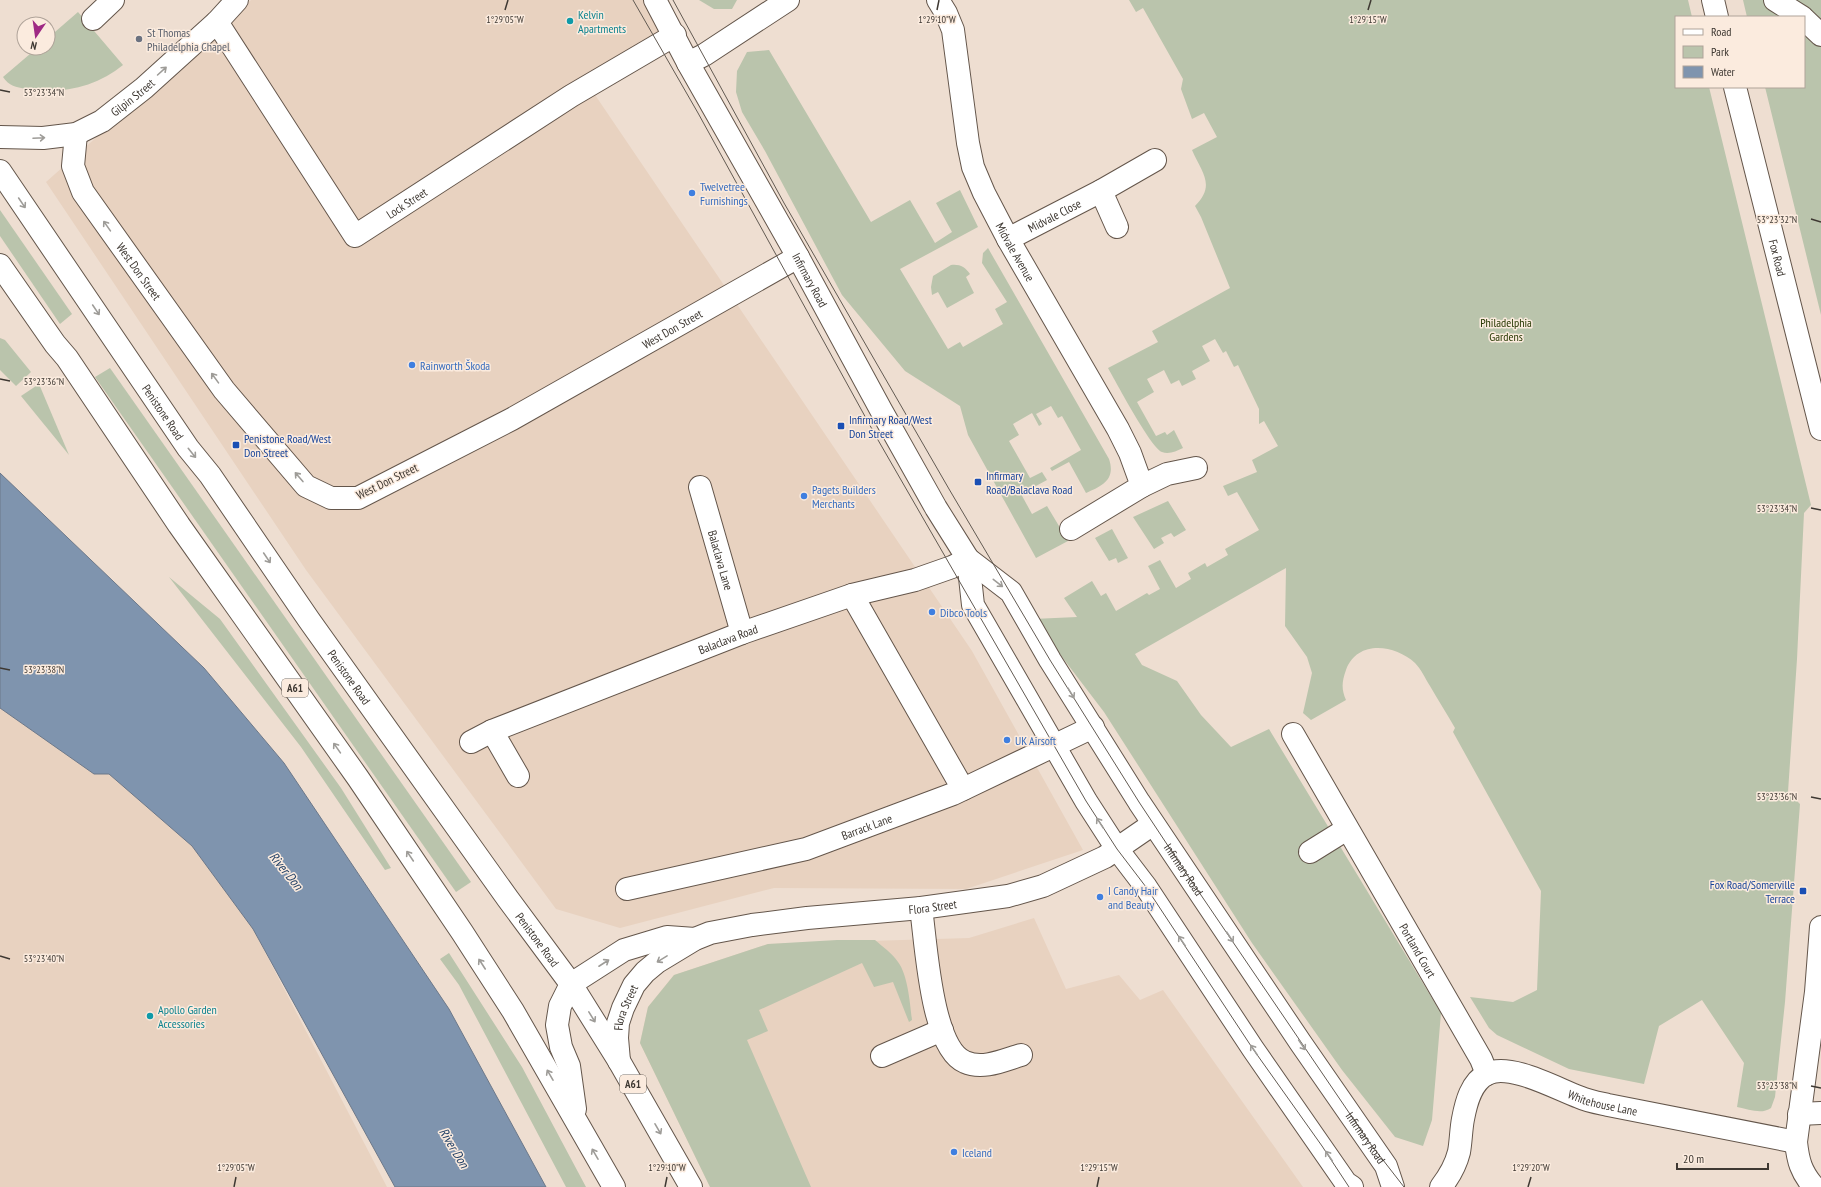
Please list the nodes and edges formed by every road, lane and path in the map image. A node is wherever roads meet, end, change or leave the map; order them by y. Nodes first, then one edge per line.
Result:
1 (113, 0) edge
2 (655, 0) edge
3 (788, 0) edge
4 (938, 0) edge
5 (1713, 0) edge
6 (1776, 0) edge
7 (226, 8) edge
8 (1717, 16) edge
9 (1800, 16) edge
10 (93, 18) dead end
11 (1805, 20) edge
12 (675, 35) junction
13 (1821, 35) edge
14 (688, 63) junction
15 (1735, 88) edge
16 (76, 134) junction
17 (0, 137) edge
18 (1156, 160) dead end
19 (0, 171) edge
20 (1101, 191) junction
21 (1117, 227) dead end
22 (1008, 239) junction
23 (798, 257) junction
24 (0, 265) edge
25 (1821, 429) edge
26 (1196, 468) dead end
27 (1142, 486) junction
28 (700, 487) dead end
29 (1071, 529) dead end
30 (968, 559) junction
31 (852, 595) junction
32 (742, 633) junction
33 (1093, 727) junction
34 (492, 731) junction
35 (1293, 734) dead end
36 (471, 742) dead end
37 (1055, 746) junction
38 (518, 776) dead end
39 (963, 789) junction
40 (1153, 824) junction
41 (1347, 829) junction
42 (1117, 849) junction
43 (1310, 852) dead end
44 (627, 889) dead end
45 (922, 908) junction
46 (1821, 927) edge
47 (695, 939) junction
48 (571, 984) junction
49 (942, 1030) junction
50 (1021, 1055) dead end
51 (882, 1056) dead end
52 (619, 1061) junction
53 (1487, 1074) junction
54 (1821, 1113) edge
55 (1799, 1114) junction
56 (577, 1120) junction
57 (1796, 1142) junction
58 (614, 1187) edge
59 (691, 1187) edge
60 (1352, 1187) edge
61 (1393, 1187) edge
62 (1441, 1187) edge
63 (1814, 1187) edge

1 - 10 main road
2 - 12 main road, Infirmary Road
3 - 14 main road
4 - 22 main road, Midvale Avenue
5 - 8 main road
6 - 9 main road
7 - 12 main road, Lock Street
16 -> 7 main road, Gilpin Street
11 - 13 main road
12 - 14 main road, Infirmary Road
14 - 23 main road, Infirmary Road
15 - 25 main road, Fox Road
17 -> 16 main road, Gilpin Street
23 -> 16 main road, West Don Street
18 - 20 main road, Midvale Close
19 -> 48 main road, Penistone Road / A61
20 - 21 main road
20 - 22 main road, Midvale Close
22 - 27 main road, Midvale Avenue
23 - 30 main road, Infirmary Road
56 -> 24 main road, A61
26 - 27 main road
27 - 29 main road
28 - 32 main road, Balaclava Lane
30 - 31 main road, Balaclava Road
30 -> 33 main road, Infirmary Road
30 - 37 main road, Infirmary Road
31 - 32 main road, Balaclava Road
31 - 39 main road
32 - 34 main road, Balaclava Road
33 - 37 main road, Barrack Lane
33 - 40 main road, Infirmary Road
34 - 36 main road, Balaclava Road
34 - 38 main road
35 - 41 main road, Portland Court
37 - 39 main road, Barrack Lane
42 -> 37 main road, Infirmary Road
39 - 44 main road, Barrack Lane
40 - 42 main road, Flora Street
40 -> 61 main road, Infirmary Road
41 - 43 main road
41 - 53 main road, Portland Court
42 - 45 main road, Flora Street
60 -> 42 main road, Infirmary Road
45 - 47 main road, Flora Street
45 - 49 main road
46 - 55 main road
48 -> 47 main road, Flora Street
47 -> 52 main road, Flora Street
48 -> 52 main road, Penistone Road / A61
48 - 56 main road
49 - 50 main road
49 - 51 main road
52 -> 59 main road, Penistone Road / A61
53 - 57 main road, Whitehouse Lane
53 - 62 main road
54 - 55 main road
55 - 57 main road
58 -> 56 main road, A61
57 - 63 main road

